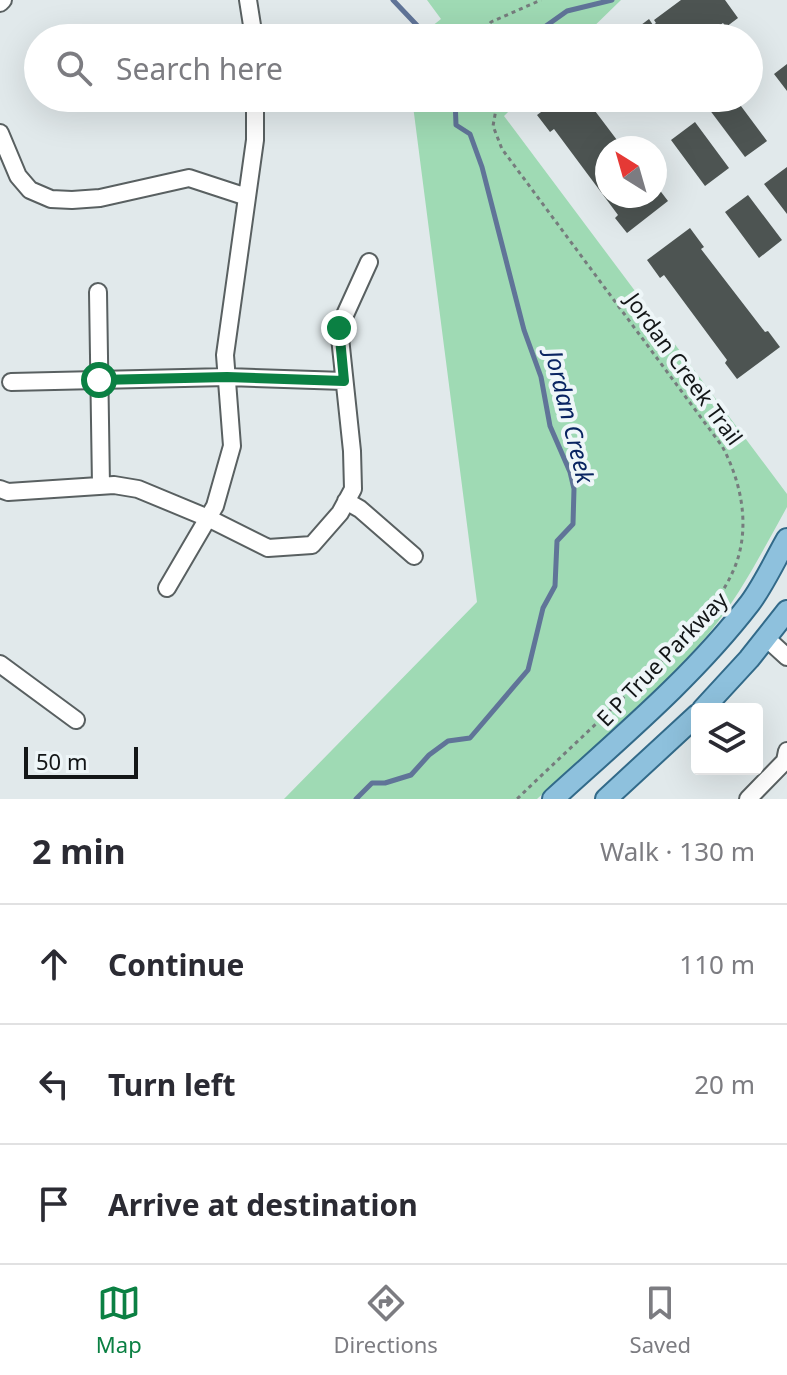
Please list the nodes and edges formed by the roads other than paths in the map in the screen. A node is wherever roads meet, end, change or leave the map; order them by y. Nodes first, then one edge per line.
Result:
1 (248, 0) edge
2 (252, 24) edge
3 (255, 112) edge
4 (0, 133) edge
5 (247, 197) junction
6 (369, 262) dead end
7 (98, 292) dead end
8 (227, 377) junction
9 (99, 380) junction
10 (344, 381) junction
11 (11, 382) dead end
12 (101, 486) junction
13 (0, 489) edge
14 (346, 501) junction
15 (208, 518) junction
16 (787, 539) edge
17 (414, 556) dead end
18 (167, 588) dead end
19 (787, 611) edge
20 (766, 638) junction
21 (787, 657) edge
22 (0, 664) edge
23 (708, 703) edge
24 (76, 720) dead end
25 (691, 721) edge
26 (787, 751) edge
27 (553, 799) edge
28 (606, 799) edge
29 (748, 799) edge

1 - 2 street
3 - 5 street
4 - 5 street
5 - 8 street
6 - 10 street
7 - 9 street
8 - 9 street
8 - 10 street
8 - 15 street
9 - 11 street
9 - 12 street
10 - 14 street
12 - 13 street
12 - 15 street
14 - 15 street
14 - 17 street
15 - 18 street
16 - 27 main road, E P True Parkway
19 - 20 main road
20 - 21 street
20 - 23 main road
22 - 24 street
25 - 28 main road
26 - 29 street

